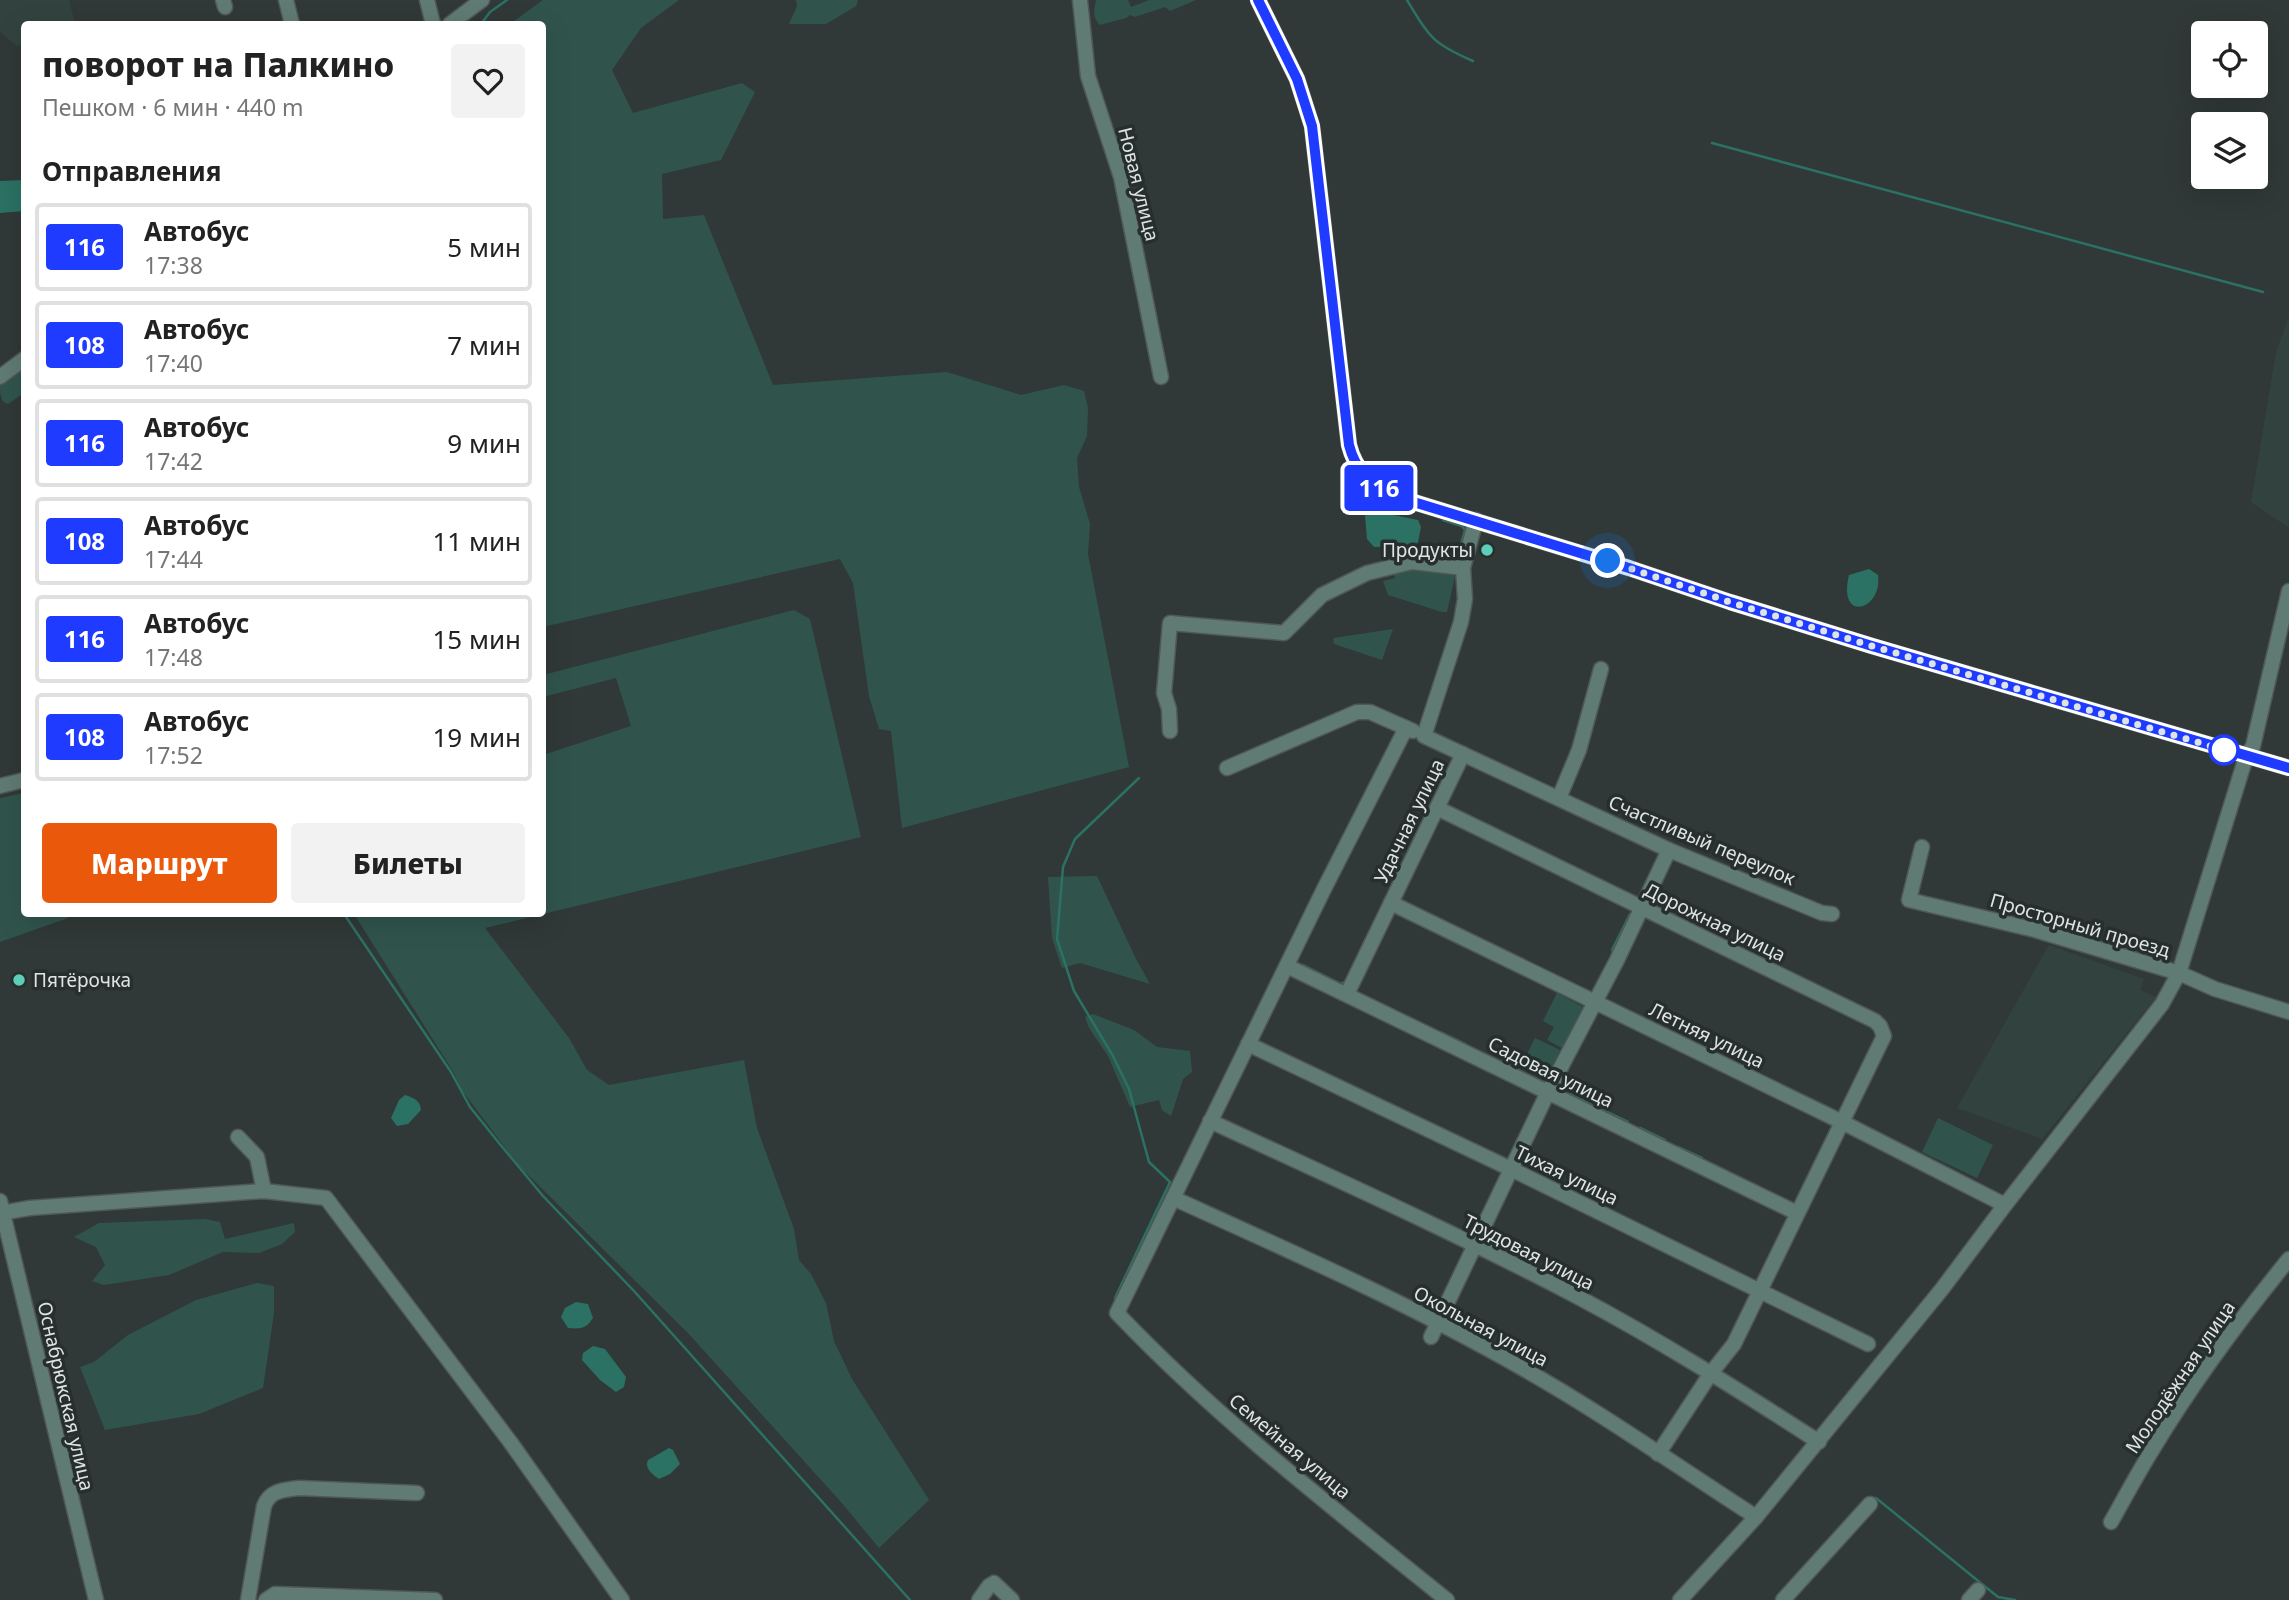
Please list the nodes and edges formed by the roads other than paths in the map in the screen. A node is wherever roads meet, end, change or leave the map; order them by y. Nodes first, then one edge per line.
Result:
1 (286, 0) edge
2 (427, 0) edge
3 (482, 0) edge
4 (1080, 0) edge
5 (1258, 0) edge
6 (291, 21) edge
7 (432, 21) edge
8 (454, 21) edge
9 (21, 361) edge
10 (0, 377) edge
11 (1161, 377) dead end
12 (1476, 520) junction
13 (1463, 568) junction
14 (2289, 591) edge
15 (1601, 669) dead end
16 (1406, 728) junction
17 (1170, 731) dead end
18 (1424, 736) junction
19 (1463, 754) junction
20 (2246, 757) junction
21 (1227, 768) dead end
22 (2289, 768) edge
23 (21, 781) edge
24 (0, 786) edge
25 (1559, 798) junction
26 (1437, 808) junction
27 (1922, 847) dead end
28 (1669, 850) junction
29 (1391, 903) junction
30 (1643, 908) junction
31 (1832, 914) dead end
32 (1287, 966) junction
33 (2179, 972) junction
34 (1347, 994) junction
35 (1595, 1002) junction
36 (2289, 1012) edge
37 (1248, 1044) junction
38 (1548, 1092) junction
39 (1210, 1121) junction
40 (1842, 1122) junction
41 (238, 1137) dead end
42 (1511, 1169) junction
43 (264, 1191) junction
44 (1173, 1198) junction
45 (2005, 1205) junction
46 (1, 1209) edge
47 (1797, 1213) junction
48 (1474, 1246) junction
49 (2289, 1259) edge
50 (1760, 1290) junction
51 (1434, 1330) junction
52 (1868, 1344) dead end
53 (1711, 1373) junction
54 (1819, 1442) junction
55 (1658, 1454) junction
56 (417, 1493) dead end
57 (1870, 1504) dead end
58 (1756, 1517) junction
59 (2111, 1522) dead end
60 (96, 1600) edge
61 (248, 1600) edge
62 (266, 1600) edge
63 (435, 1600) edge
64 (622, 1600) edge
65 (979, 1600) edge
66 (1012, 1600) edge
67 (1447, 1600) edge
68 (1681, 1600) edge
69 (1783, 1600) edge

1 - 6 street
2 - 7 street
3 - 8 street
4 - 11 street, Новая улица
5 - 12 street
9 - 10 street
12 - 13 street, Удачная улица
12 - 20 street
13 - 17 street
13 - 18 street, Удачная улица
14 - 20 street
15 - 25 street
16 - 18 street
16 - 21 street
16 - 32 street
18 - 19 street, Удачная улица
19 - 25 street, Счастливый переулок
19 - 26 street, Удачная улица
20 - 22 street
20 - 33 street
23 - 24 street
25 - 28 street, Счастливый переулок
26 - 29 street, Удачная улица
26 - 30 street, Дорожная улица
27 - 33 street, Просторный проезд
28 - 30 street
28 - 31 street, Счастливый переулок
29 - 34 street, Удачная улица
29 - 35 street, Летняя улица
30 - 35 street
30 - 40 street, Дорожная улица
32 - 34 street, Садовая улица
32 - 37 street
33 - 36 street, Просторный проезд
33 - 45 street
34 - 38 street, Садовая улица
35 - 38 street
35 - 40 street, Летняя улица
37 - 39 street
37 - 42 street, Тихая улица
38 - 42 street
38 - 47 street, Садовая улица
39 - 44 street
39 - 48 street, Трудовая улица
40 - 45 street, Летняя улица
40 - 47 street, Дорожная улица
41 - 43 street
42 - 48 street
42 - 50 street, Тихая улица
43 - 46 street
43 - 64 street
44 - 51 street, Окольная улица
44 - 67 street, Семейная улица
45 - 54 street
46 - 60 street, Оснабрюкская улица
47 - 50 street, Дорожная улица
48 - 51 street
48 - 53 street, Трудовая улица
49 - 59 street, Молодёжная улица
50 - 52 street, Тихая улица
50 - 53 street, Дорожная улица
51 - 55 street, Окольная улица
53 - 54 street, Трудовая улица
53 - 55 street, Дорожная улица
54 - 58 street
55 - 58 street, Окольная улица
56 - 61 street
57 - 69 street
58 - 68 street
62 - 63 street
65 - 66 street

